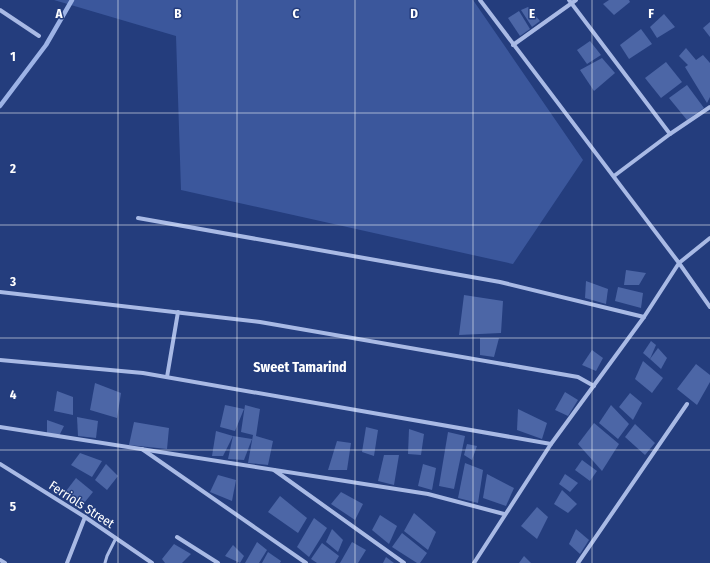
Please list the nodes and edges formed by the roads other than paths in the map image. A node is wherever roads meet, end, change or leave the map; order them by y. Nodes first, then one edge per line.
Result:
1 (480, 0) edge
2 (576, 0) edge
3 (570, 2) edge
4 (0, 10) edge
5 (39, 36) dead end
6 (513, 45) junction
7 (710, 107) edge
8 (670, 134) junction
9 (614, 176) junction
10 (138, 218) dead end
11 (710, 238) edge
12 (679, 263) junction
13 (0, 292) edge
14 (710, 307) edge
15 (178, 312) junction
16 (644, 317) junction
17 (0, 360) edge
18 (167, 377) junction
19 (594, 386) junction
20 (687, 404) dead end
21 (0, 427) edge
22 (550, 444) junction
23 (141, 448) junction
24 (0, 464) edge
25 (273, 470) junction
26 (504, 514) junction
27 (85, 517) junction
28 (177, 537) dead end
29 (116, 538) junction
30 (0, 560) edge
31 (5, 563) edge
32 (67, 563) edge
33 (105, 563) edge
34 (152, 563) edge
35 (218, 563) edge
36 (306, 563) edge
37 (404, 563) edge
38 (474, 563) edge
39 (578, 563) edge

1 - 6 street
2 - 3 street
3 - 6 street
3 - 8 street
4 - 5 street
6 - 9 street
7 - 8 street
8 - 9 street
9 - 12 street
10 - 16 street
11 - 12 street
12 - 14 street
12 - 16 street
13 - 15 street
15 - 18 street
15 - 19 street
16 - 19 street
17 - 18 street
18 - 22 street
19 - 22 street
20 - 39 street
21 - 23 street
22 - 26 street
23 - 25 street
23 - 36 street
24 - 27 street, Ferriols Street
25 - 26 street
25 - 37 street
26 - 38 street
27 - 29 street, Ferriols Street
27 - 32 street
28 - 35 street
29 - 33 lane
29 - 34 street, Ferriols Street
30 - 31 street

